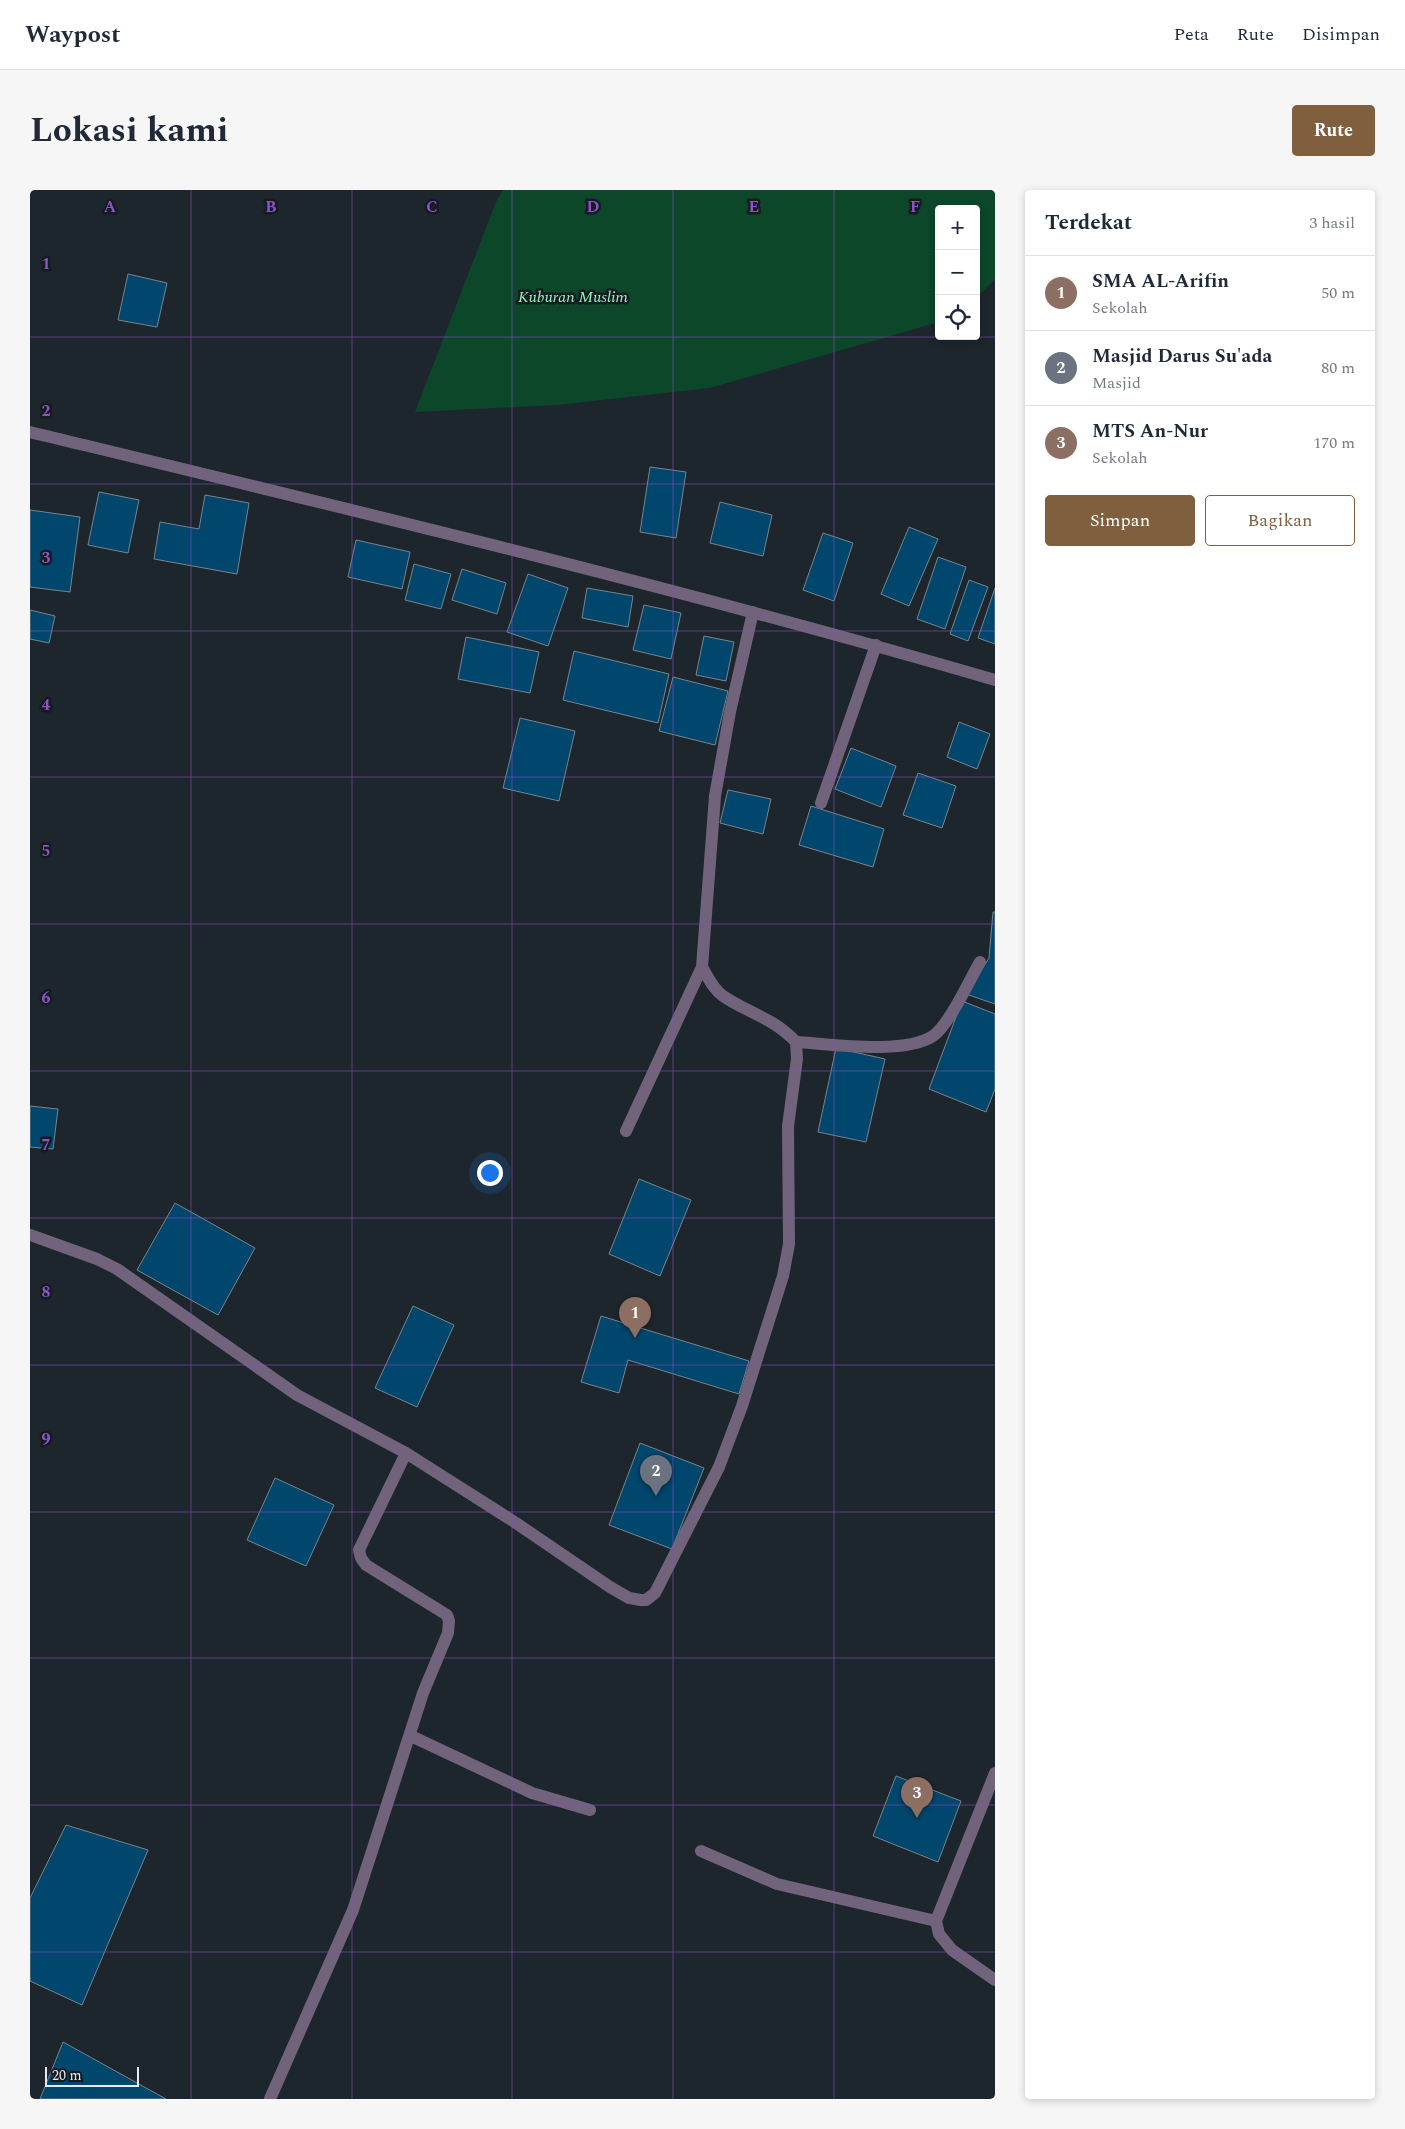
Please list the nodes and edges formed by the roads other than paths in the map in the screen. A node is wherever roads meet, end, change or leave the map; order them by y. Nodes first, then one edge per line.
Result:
1 (30, 432) edge
2 (753, 612) junction
3 (876, 645) junction
4 (995, 680) edge
5 (822, 803) dead end
6 (980, 962) dead end
7 (702, 967) junction
8 (796, 1042) junction
9 (626, 1131) dead end
10 (30, 1235) edge
11 (406, 1453) junction
12 (411, 1736) junction
13 (995, 1773) edge
14 (590, 1810) dead end
15 (701, 1852) dead end
16 (936, 1921) junction
17 (995, 1980) edge
18 (270, 2099) edge

1 - 2 street
2 - 3 street
2 - 7 street
3 - 4 street
3 - 5 street
6 - 8 street
7 - 8 street
7 - 9 street
8 - 11 street
10 - 11 street
11 - 12 street
12 - 14 street
12 - 18 street
13 - 16 street
15 - 16 street
16 - 17 street

